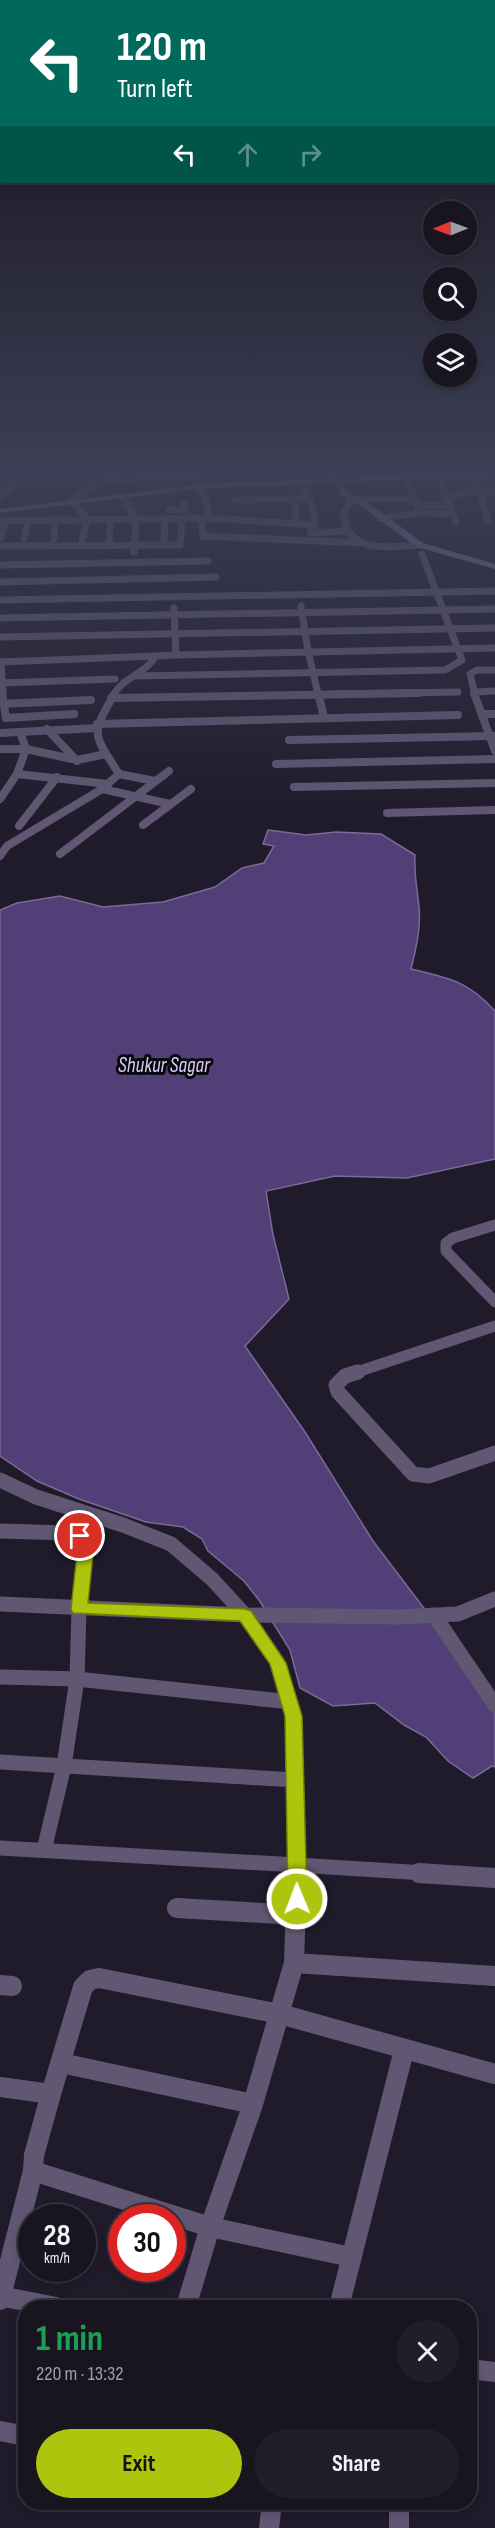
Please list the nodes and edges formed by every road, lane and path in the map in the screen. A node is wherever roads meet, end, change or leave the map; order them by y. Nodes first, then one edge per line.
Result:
1 (138, 586) edge
2 (435, 586) edge
3 (495, 591) edge
4 (438, 592) junction
5 (297, 594) junction
6 (140, 597) junction
7 (174, 597) junction
8 (0, 600) edge
9 (495, 609) edge
10 (444, 611) junction
11 (303, 612) junction
12 (174, 615) junction
13 (0, 618) edge
14 (495, 628) edge
15 (451, 629) junction
16 (305, 632) junction
17 (174, 633) junction
18 (0, 637) edge
19 (495, 648) edge
20 (458, 649) junction
21 (308, 651) junction
22 (176, 655) junction
23 (156, 656) junction
24 (1, 662) edge
25 (495, 670) edge
26 (314, 672) junction
27 (136, 676) junction
28 (115, 679) dead end
29 (1, 683) edge
30 (458, 692) dead end
31 (474, 692) junction
32 (495, 692) edge
33 (319, 694) junction
34 (111, 698) junction
35 (91, 700) dead end
36 (1, 704) edge
37 (74, 714) dead end
38 (482, 714) junction
39 (495, 714) edge
40 (458, 715) dead end
41 (324, 717) junction
42 (97, 726) junction
43 (47, 729) junction
44 (20, 732) junction
45 (0, 733) edge
46 (492, 736) edge
47 (289, 740) dead end
48 (26, 748) junction
49 (0, 749) edge
50 (495, 751) edge
51 (106, 754) junction
52 (495, 759) edge
53 (77, 760) junction
54 (276, 764) dead end
55 (169, 771) dead end
56 (7, 774) dead end
57 (17, 774) junction
58 (119, 774) junction
59 (57, 777) junction
60 (76, 779) junction
61 (154, 781) junction
62 (495, 783) edge
63 (105, 787) junction
64 (294, 788) dead end
65 (191, 789) dead end
66 (137, 797) junction
67 (0, 799) edge
68 (170, 804) junction
69 (495, 810) edge
70 (387, 813) dead end
71 (143, 825) dead end
72 (19, 826) dead end
73 (60, 854) dead end
74 (0, 856) edge
75 (495, 1225) edge
76 (495, 1302) edge
77 (495, 1326) edge
78 (495, 1454) edge
79 (0, 1480) edge
80 (0, 1531) edge
81 (495, 1599) edge
82 (0, 1604) edge
83 (79, 1609) junction
84 (245, 1615) junction
85 (434, 1615) junction
86 (0, 1677) edge
87 (77, 1679) junction
88 (290, 1702) junction
89 (495, 1705) edge
90 (0, 1762) edge
91 (64, 1766) junction
92 (295, 1780) junction
93 (0, 1848) edge
94 (44, 1850) junction
95 (297, 1865) junction
96 (495, 1878) edge
97 (177, 1908) dead end
98 (297, 1916) junction
99 (294, 1963) junction
100 (495, 1976) edge
101 (280, 2014) junction
102 (404, 2050) junction
103 (61, 2063) junction
104 (495, 2074) edge
105 (0, 2087) edge
106 (51, 2094) junction
107 (253, 2104) junction
108 (33, 2171) junction
109 (210, 2227) junction
110 (351, 2257) junction
111 (0, 2298) edge
112 (188, 2300) edge
113 (341, 2300) edge
114 (18, 2301) edge
115 (477, 2370) edge
116 (495, 2372) edge
117 (0, 2431) edge
118 (18, 2434) edge
119 (271, 2510) edge
120 (399, 2510) edge
121 (269, 2528) edge
122 (399, 2528) edge

1 - 6 street
2 - 4 street
3 - 4 street
4 - 5 street
4 - 10 street
5 - 7 street
5 - 11 street
6 - 7 street
6 - 8 street
7 - 12 street
9 - 10 street
10 - 11 street
10 - 15 street
11 - 12 street
11 - 16 street
12 - 13 street
12 - 17 street
14 - 15 street
15 - 16 street
15 - 20 street
16 - 17 street
16 - 21 street
17 - 18 street
17 - 22 street
19 - 20 street
20 - 21 street
20 - 26 street
21 - 22 street
21 - 26 street
22 - 23 street
23 - 24 street
23 - 27 street
24 - 29 street
25 - 31 street
26 - 27 street
26 - 33 street
27 - 34 street
28 - 29 street
29 - 36 street
30 - 33 street
31 - 32 street
31 - 38 street
33 - 34 street
33 - 41 street
34 - 42 street
35 - 36 street
36 - 37 street
38 - 39 street
38 - 46 street
40 - 41 street
41 - 42 street
42 - 43 street
42 - 51 street
43 - 44 street
43 - 53 street
44 - 45 street
44 - 48 street
46 - 47 street
46 - 50 street
48 - 49 street
48 - 53 street
48 - 57 street
51 - 53 street
51 - 58 street
52 - 54 street
53 - 60 street
55 - 61 street
56 - 57 street
57 - 59 street
57 - 67 street
58 - 61 street
58 - 63 street
59 - 60 street
59 - 72 street
60 - 63 street
61 - 66 street
62 - 64 street
63 - 66 street
63 - 74 street
65 - 68 street
66 - 68 street
66 - 73 street
68 - 71 street
69 - 70 street
75 - 76 street
77 - 78 street
79 - 84 street
80 - 83 street
81 - 85 street
82 - 83 street
83 - 84 street
83 - 87 street
84 - 85 street
84 - 88 street
85 - 89 street
86 - 87 street
87 - 88 street
87 - 91 street
88 - 92 street
90 - 91 street
91 - 92 street
91 - 94 street
92 - 95 street
93 - 94 street
94 - 95 street
95 - 96 street
95 - 98 street
97 - 98 street
98 - 99 street
99 - 100 street
99 - 101 street
101 - 102 street
101 - 103 street
101 - 107 street
102 - 104 street
102 - 110 street
103 - 106 street
103 - 107 street
105 - 106 street
106 - 108 street
107 - 109 street
108 - 109 street
108 - 111 street
109 - 110 street
109 - 112 street
110 - 113 street
111 - 114 street
115 - 116 street
117 - 118 street
119 - 121 street
120 - 122 street

